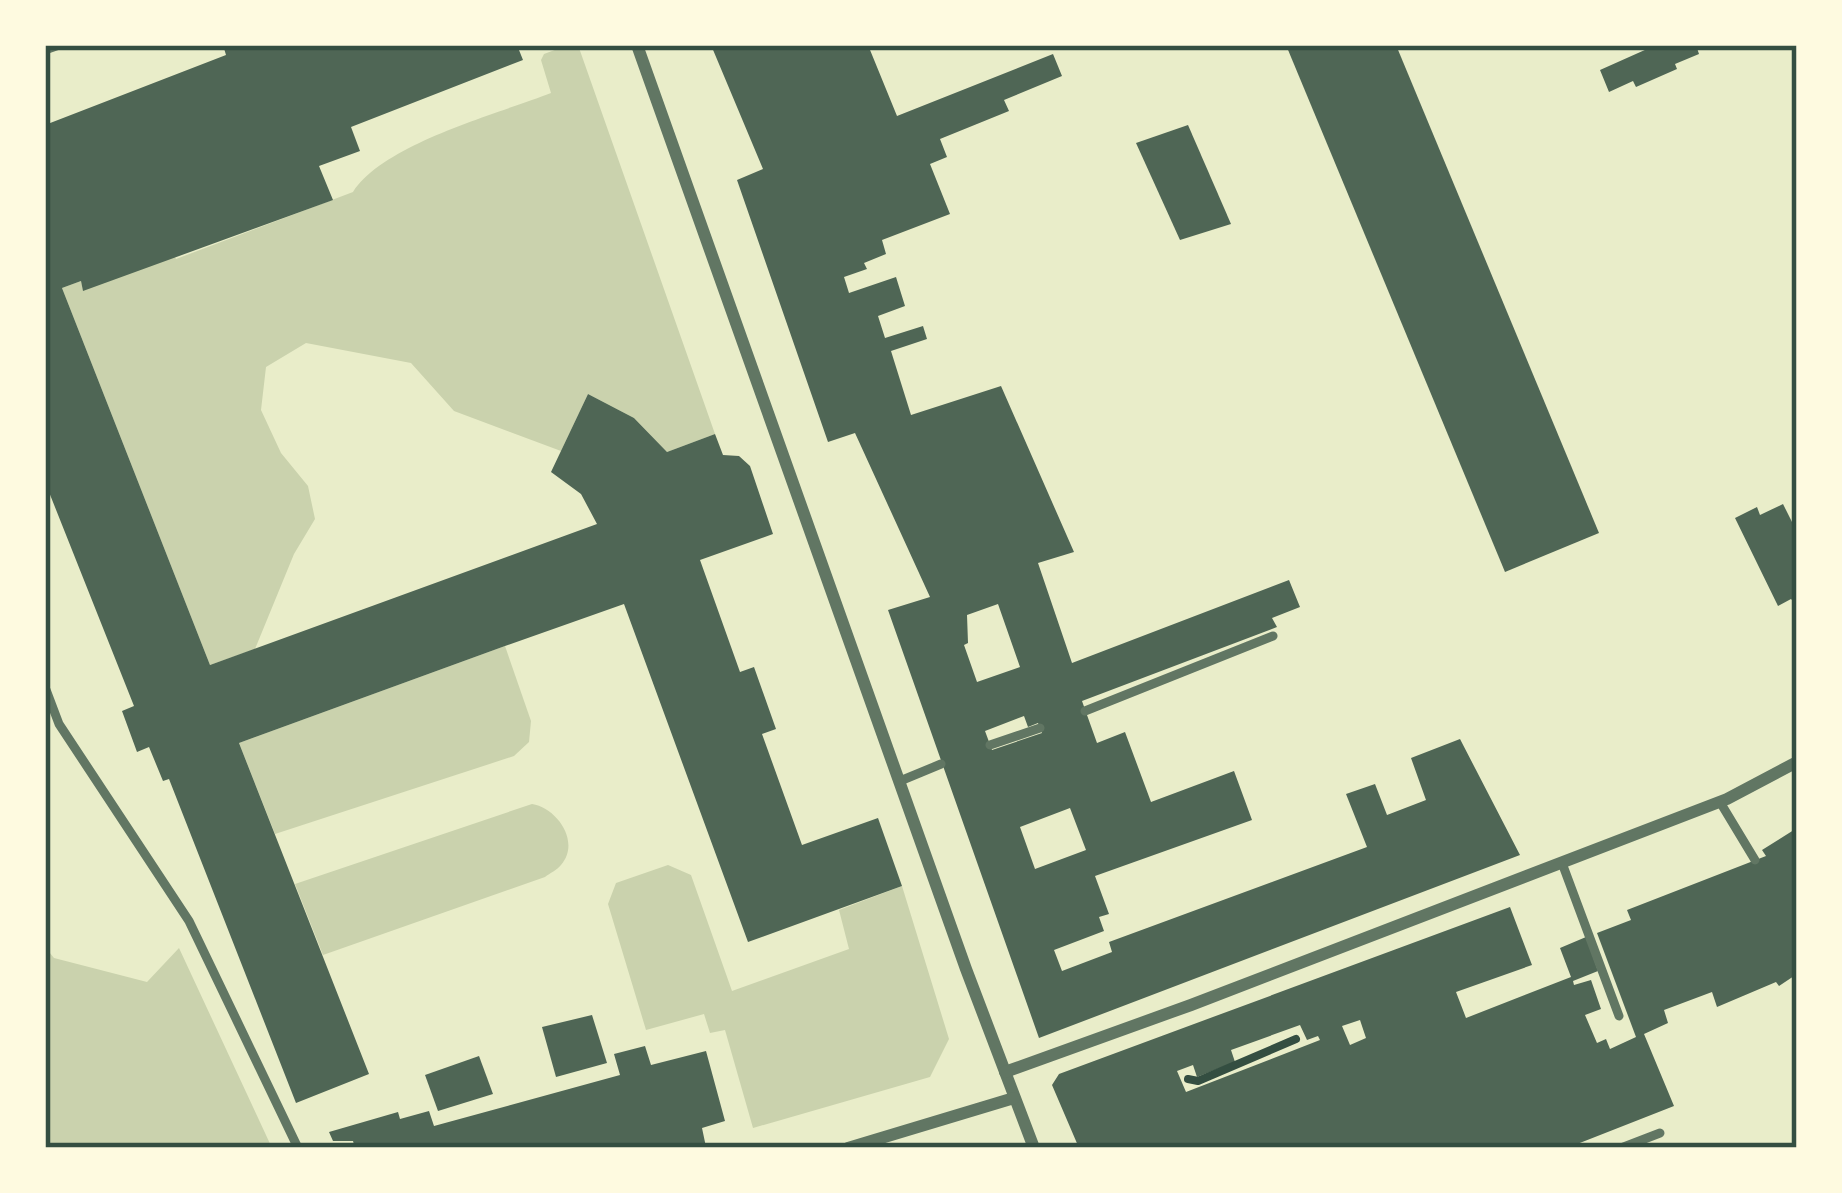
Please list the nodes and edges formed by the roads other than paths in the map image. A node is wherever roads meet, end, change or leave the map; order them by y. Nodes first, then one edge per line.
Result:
1 (59, 45) edge
2 (637, 45) edge
3 (45, 50) edge
4 (1274, 636) dead end
5 (45, 687) edge
6 (1085, 711) dead end
7 (1040, 728) dead end
8 (990, 745) dead end
9 (1797, 762) edge
10 (941, 764) dead end
11 (900, 781) junction
12 (1720, 802) junction
13 (1755, 860) dead end
14 (1562, 862) junction
15 (1619, 1016) dead end
16 (1005, 1072) junction
17 (1014, 1098) junction
18 (1660, 1133) dead end
19 (298, 1148) edge
20 (848, 1148) edge
21 (1034, 1148) edge
22 (1621, 1148) edge

1 - 3 lane
2 - 11 street
4 - 6 lane
5 - 19 lane
7 - 8 lane
9 - 12 street
10 - 11 lane
11 - 16 street
12 - 13 lane
12 - 14 street
14 - 15 lane
14 - 16 street
16 - 17 street
17 - 20 street
17 - 21 street
18 - 22 lane

